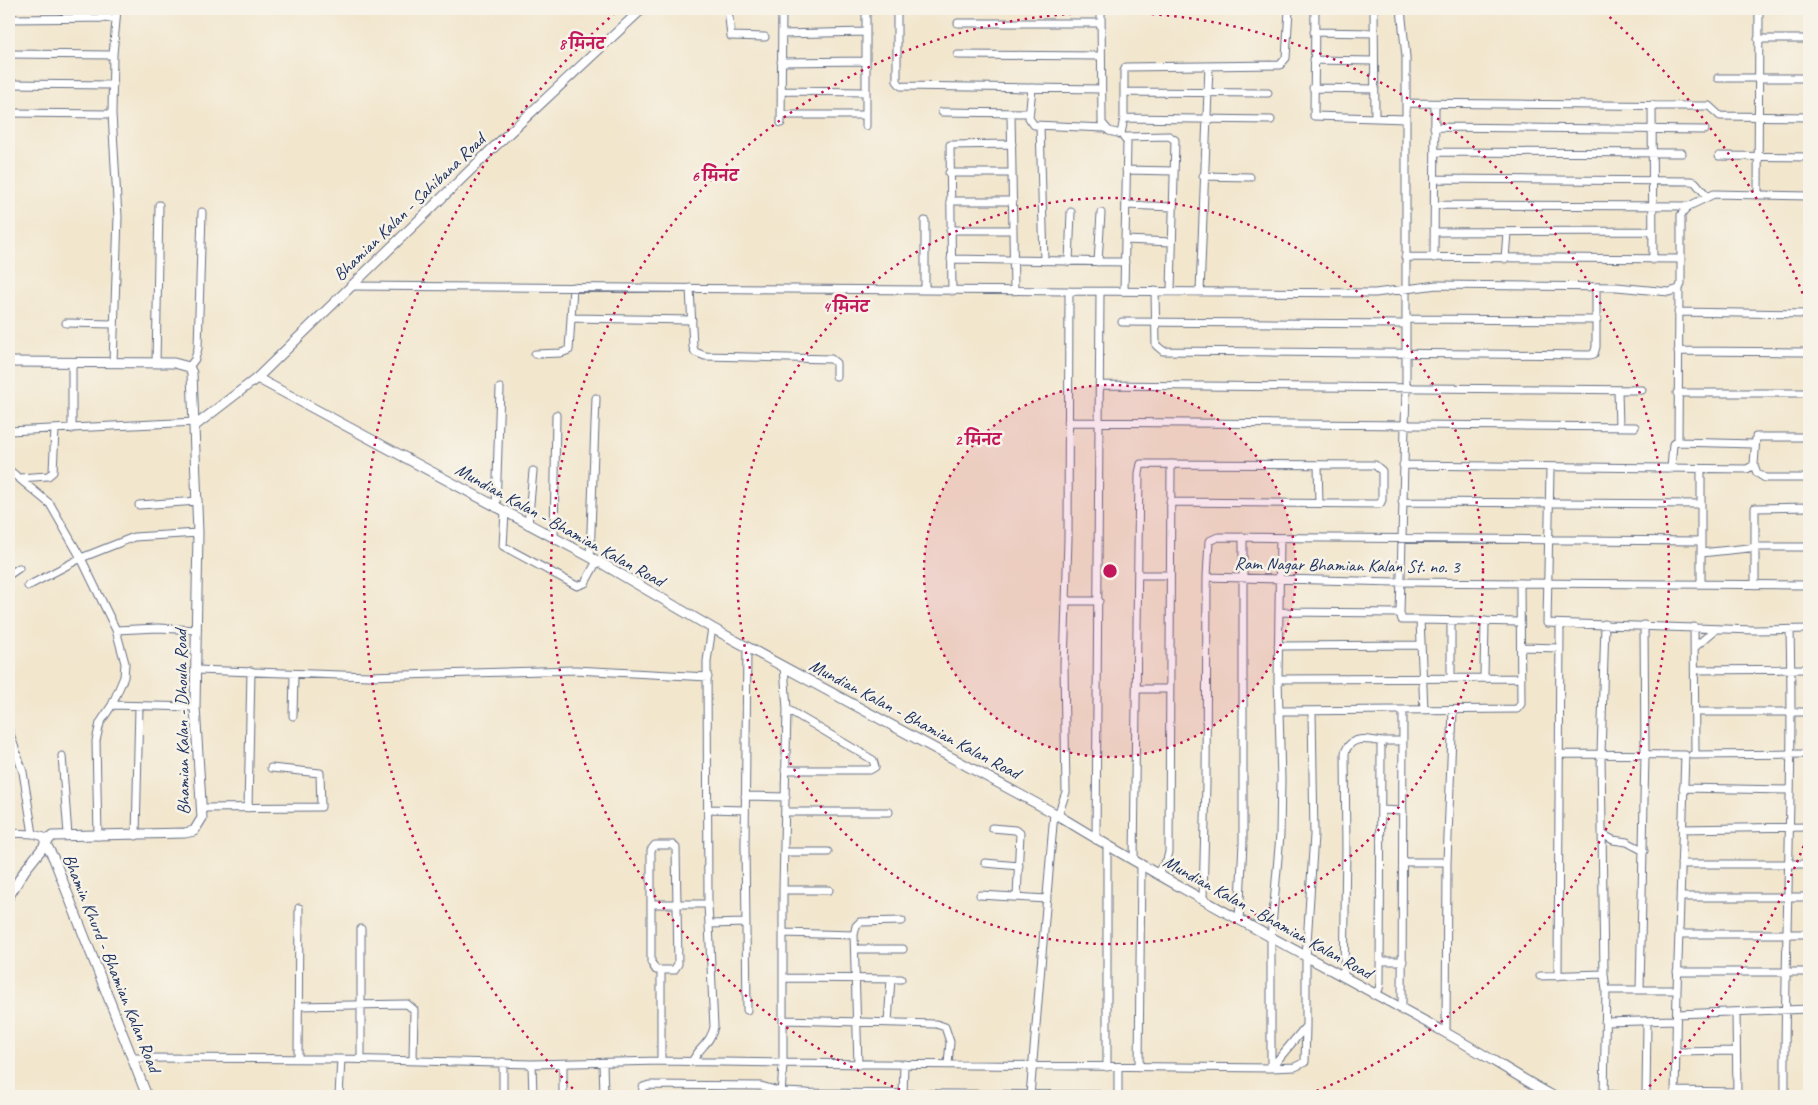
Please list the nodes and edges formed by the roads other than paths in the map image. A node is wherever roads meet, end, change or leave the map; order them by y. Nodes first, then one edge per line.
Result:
1 (117, 9) edge
2 (642, 9) edge
3 (728, 9) edge
4 (736, 9) edge
5 (782, 9) edge
6 (866, 9) edge
7 (897, 9) edge
8 (1101, 9) edge
9 (1315, 9) edge
10 (1374, 9) edge
11 (1401, 9) edge
12 (1759, 9) edge
13 (1289, 10) dead end
14 (116, 18) junction
15 (9, 19) edge
16 (958, 23) dead end
17 (1101, 23) junction
18 (866, 32) junction
19 (1314, 32) junction
20 (1374, 33) junction
21 (782, 34) junction
22 (765, 37) dead end
23 (1758, 39) junction
24 (1809, 39) edge
25 (9, 54) edge
26 (112, 55) junction
27 (958, 55) dead end
28 (1101, 56) junction
29 (1314, 60) junction
30 (866, 61) junction
31 (1374, 61) junction
32 (781, 62) junction
33 (1209, 66) junction
34 (1718, 78) dead end
35 (1758, 78) junction
36 (1809, 78) edge
37 (9, 84) edge
38 (113, 84) junction
39 (1032, 88) junction
40 (1313, 88) junction
41 (1101, 89) junction
42 (1374, 89) junction
43 (781, 90) junction
44 (866, 92) junction
45 (1124, 92) junction
46 (1208, 92) junction
47 (1268, 93) dead end
48 (1406, 103) junction
49 (1435, 105) junction
50 (1652, 105) junction
51 (942, 112) dead end
52 (9, 113) edge
53 (1011, 113) junction
54 (1029, 113) junction
55 (112, 114) junction
56 (781, 114) junction
57 (866, 114) junction
58 (1758, 117) junction
59 (1809, 117) edge
60 (1124, 118) junction
61 (1375, 118) junction
62 (1207, 119) junction
63 (1406, 119) junction
64 (1270, 120) dead end
65 (781, 123) dead end
66 (866, 126) dead end
67 (1040, 126) junction
68 (1434, 127) junction
69 (1105, 128) junction
70 (1653, 130) junction
71 (1705, 130) dead end
72 (1123, 135) junction
73 (1012, 144) junction
74 (1434, 152) junction
75 (1653, 153) junction
76 (1682, 154) dead end
77 (1720, 156) dead end
78 (1759, 156) junction
79 (1809, 157) edge
80 (1126, 170) junction
81 (1174, 171) junction
82 (949, 173) junction
83 (1012, 173) junction
84 (1204, 176) junction
85 (1250, 177) dead end
86 (1435, 179) junction
87 (1652, 180) junction
88 (1758, 195) junction
89 (1707, 196) junction
90 (1809, 196) edge
91 (950, 201) junction
92 (1013, 201) junction
93 (159, 205) dead end
94 (1126, 205) junction
95 (1435, 205) junction
96 (1652, 205) junction
97 (1689, 206) junction
98 (1173, 207) junction
99 (202, 212) dead end
100 (1071, 212) dead end
101 (1101, 213) dead end
102 (925, 222) dead end
103 (950, 230) junction
104 (1013, 230) junction
105 (1652, 231) junction
106 (1435, 232) junction
107 (1507, 232) junction
108 (1125, 240) junction
109 (1172, 242) junction
110 (1405, 257) junction
111 (1434, 258) junction
112 (951, 259) junction
113 (1505, 259) junction
114 (1681, 259) junction
115 (1014, 260) junction
116 (1653, 260) junction
117 (1044, 261) junction
118 (1069, 262) junction
119 (1098, 262) junction
120 (1125, 262) junction
121 (351, 286) junction
122 (574, 287) junction
123 (1596, 287) junction
124 (690, 288) junction
125 (1679, 289) junction
126 (925, 290) junction
127 (1014, 290) junction
128 (1405, 290) junction
129 (952, 291) junction
130 (1069, 291) junction
131 (1124, 291) junction
132 (1155, 291) junction
133 (1171, 291) junction
134 (1100, 292) junction
135 (1200, 292) junction
136 (1678, 312) junction
137 (1809, 314) edge
138 (572, 318) junction
139 (692, 320) junction
140 (1596, 320) junction
141 (1122, 322) dead end
142 (1406, 322) junction
143 (66, 323) dead end
144 (1156, 323) junction
145 (114, 324) junction
146 (1678, 351) junction
147 (1809, 352) edge
148 (535, 354) dead end
149 (1406, 355) junction
150 (9, 362) edge
151 (72, 363) junction
152 (113, 363) junction
153 (156, 363) junction
154 (189, 367) junction
155 (836, 376) dead end
156 (257, 378) junction
157 (1100, 385) junction
158 (500, 388) dead end
159 (1406, 389) junction
160 (1618, 390) junction
161 (1642, 390) dead end
162 (1677, 393) junction
163 (1809, 393) edge
164 (596, 398) dead end
165 (556, 415) dead end
166 (1068, 422) junction
167 (196, 423) junction
168 (1101, 423) junction
169 (1404, 426) junction
170 (1618, 427) junction
171 (1635, 427) dead end
172 (55, 429) junction
173 (72, 429) junction
174 (9, 431) edge
175 (1809, 437) edge
176 (1678, 442) junction
177 (1754, 444) junction
178 (1171, 464) junction
179 (1318, 465) junction
180 (1403, 465) junction
181 (1754, 465) junction
182 (1550, 468) junction
183 (1671, 469) junction
184 (1701, 469) junction
185 (9, 470) edge
186 (534, 471) dead end
187 (19, 478) junction
188 (1809, 478) edge
189 (198, 501) junction
190 (1170, 502) junction
191 (1402, 502) junction
192 (1319, 503) junction
193 (1550, 503) junction
194 (1701, 504) junction
195 (139, 505) dead end
196 (1809, 507) edge
197 (501, 510) junction
198 (528, 525) junction
199 (198, 533) junction
200 (1243, 537) junction
201 (1280, 538) junction
202 (554, 539) junction
203 (1402, 539) junction
204 (1549, 541) junction
205 (1701, 541) junction
206 (1809, 547) edge
207 (1754, 548) junction
208 (1701, 553) junction
209 (81, 558) junction
210 (594, 559) junction
211 (19, 568) dead end
212 (9, 574) edge
213 (1138, 575) junction
214 (1169, 575) junction
215 (1206, 577) junction
216 (1244, 578) junction
217 (1279, 578) junction
218 (1401, 582) junction
219 (1520, 583) junction
220 (1549, 583) junction
221 (1701, 584) junction
222 (1755, 585) junction
223 (1809, 585) edge
224 (28, 586) dead end
225 (1066, 601) junction
226 (1099, 601) junction
227 (1279, 612) junction
228 (1400, 613) junction
229 (1420, 620) junction
230 (1451, 621) junction
231 (1485, 621) junction
232 (1520, 622) junction
233 (1563, 624) junction
234 (1605, 624) junction
235 (1644, 625) junction
236 (1694, 627) junction
237 (712, 628) junction
238 (1716, 629) junction
239 (116, 630) junction
240 (197, 630) junction
241 (1790, 630) junction
242 (1809, 630) edge
243 (1421, 645) junction
244 (1278, 646) junction
245 (1521, 647) junction
246 (1695, 647) junction
247 (747, 648) junction
248 (1560, 648) junction
249 (784, 667) junction
250 (1791, 669) junction
251 (1809, 669) edge
252 (196, 670) junction
253 (1695, 670) junction
254 (251, 671) junction
255 (294, 674) junction
256 (1484, 676) junction
257 (708, 677) junction
258 (1422, 677) junction
259 (1451, 677) junction
260 (1278, 678) junction
261 (1521, 678) junction
262 (1136, 689) junction
263 (1169, 689) junction
264 (112, 705) junction
265 (139, 706) junction
266 (195, 707) junction
267 (787, 709) junction
268 (1403, 710) junction
269 (1424, 710) junction
270 (1453, 710) junction
271 (1278, 711) junction
272 (1312, 711) junction
273 (1696, 712) junction
274 (1792, 712) junction
275 (1809, 712) edge
276 (293, 716) dead end
277 (9, 731) edge
278 (1403, 741) junction
279 (1382, 742) junction
280 (1560, 754) junction
281 (1601, 754) junction
282 (1645, 754) junction
283 (1695, 754) junction
284 (1809, 754) edge
285 (1685, 755) junction
286 (1790, 755) junction
287 (62, 756) dead end
288 (271, 768) dead end
289 (785, 770) junction
290 (1683, 788) junction
291 (1790, 790) junction
292 (745, 796) junction
293 (786, 797) junction
294 (201, 808) junction
295 (248, 808) junction
296 (708, 809) junction
297 (745, 810) junction
298 (1381, 810) junction
299 (1403, 811) junction
300 (786, 812) junction
301 (889, 812) dead end
302 (1056, 814) junction
303 (1790, 826) junction
304 (992, 828) dead end
305 (1809, 828) edge
306 (1682, 829) junction
307 (9, 833) edge
308 (33, 834) junction
309 (1602, 834) junction
310 (68, 835) junction
311 (98, 836) junction
312 (136, 836) junction
313 (47, 840) junction
314 (1096, 840) junction
315 (1107, 846) junction
316 (1644, 851) junction
317 (785, 852) junction
318 (828, 852) dead end
319 (1138, 862) junction
320 (1403, 862) junction
321 (1447, 862) junction
322 (985, 863) dead end
323 (1682, 864) junction
324 (1788, 864) junction
325 (1809, 864) edge
326 (1019, 866) junction
327 (1157, 873) junction
328 (783, 890) junction
329 (830, 890) dead end
330 (980, 895) dead end
331 (9, 896) edge
332 (1788, 896) junction
333 (1017, 897) junction
334 (1681, 897) junction
335 (1809, 897) edge
336 (1047, 899) junction
337 (1202, 899) junction
338 (651, 904) junction
339 (677, 904) junction
340 (708, 904) junction
341 (299, 908) dead end
342 (1239, 920) junction
343 (902, 921) dead end
344 (746, 923) junction
345 (709, 924) junction
346 (361, 928) dead end
347 (783, 933) junction
348 (1679, 934) junction
349 (1786, 934) junction
350 (1809, 934) edge
351 (854, 935) junction
352 (1271, 938) junction
353 (856, 949) junction
354 (903, 949) dead end
355 (1306, 958) junction
356 (1380, 961) junction
357 (1403, 961) junction
358 (661, 970) junction
359 (1677, 972) junction
360 (1785, 972) junction
361 (1809, 972) edge
362 (1604, 974) junction
363 (1540, 976) dead end
364 (1558, 976) junction
365 (784, 978) junction
366 (1344, 978) junction
367 (856, 979) junction
368 (891, 979) junction
369 (901, 980) dead end
370 (1606, 990) junction
371 (1640, 990) junction
372 (1677, 990) junction
373 (1373, 995) junction
374 (361, 1004) junction
375 (298, 1006) junction
376 (1784, 1009) junction
377 (1809, 1009) edge
378 (747, 1010) dead end
379 (1402, 1011) junction
380 (1736, 1012) junction
381 (1676, 1017) junction
382 (784, 1020) junction
383 (856, 1021) junction
384 (1647, 1021) junction
385 (888, 1022) junction
386 (1605, 1022) junction
387 (1306, 1026) junction
388 (1446, 1033) junction
389 (1736, 1051) junction
390 (1676, 1052) junction
391 (132, 1058) junction
392 (298, 1058) junction
393 (341, 1059) junction
394 (361, 1059) junction
395 (413, 1060) junction
396 (661, 1061) junction
397 (503, 1062) junction
398 (692, 1062) junction
399 (603, 1063) junction
400 (532, 1064) junction
401 (562, 1064) junction
402 (783, 1064) junction
403 (904, 1064) junction
404 (948, 1064) junction
405 (858, 1065) junction
406 (1032, 1067) junction
407 (1107, 1067) junction
408 (1118, 1067) junction
409 (1139, 1067) junction
410 (1271, 1068) junction
411 (782, 1094) edge
412 (1099, 1094) dead end
413 (1675, 1094) edge
414 (1736, 1094) edge
415 (903, 1095) edge
416 (1030, 1095) edge
417 (1604, 1095) edge
418 (147, 1096) edge
419 (340, 1096) edge
420 (503, 1096) edge
421 (533, 1096) edge
422 (563, 1096) edge
423 (604, 1096) edge
424 (642, 1096) edge
425 (1118, 1096) edge
426 (1553, 1096) edge
427 (1627, 1096) edge
428 (1646, 1096) edge
429 (1785, 1096) edge

1 - 14 street
2 - 121 street, Bhamian Kalan - Sahibana Road
3 - 4 street
3 - 22 street
5 - 21 street
6 - 18 street
7 - 39 street
8 - 17 street
9 - 19 street
10 - 20 street
11 - 48 street
12 - 23 street
13 - 33 street
14 - 15 street
14 - 26 street
16 - 17 street
17 - 28 street
18 - 21 street
18 - 30 street
19 - 20 street
19 - 29 street
20 - 31 street
21 - 32 street
23 - 24 street
23 - 35 street
25 - 26 street
26 - 38 street
27 - 28 street
28 - 41 street
29 - 31 street
29 - 40 street
30 - 32 street
30 - 44 street
31 - 42 street
32 - 43 street
33 - 45 street
33 - 46 street
34 - 35 street
35 - 36 street
35 - 58 street
37 - 38 street
38 - 55 street
39 - 41 street
39 - 54 street
40 - 42 street
40 - 61 street
41 - 69 street
42 - 61 street
43 - 44 street
43 - 56 street
44 - 57 street
45 - 46 street
45 - 60 street
46 - 47 street
46 - 62 street
48 - 49 street
48 - 63 street
49 - 50 street
49 - 68 street
50 - 58 street
50 - 70 street
51 - 53 street
52 - 55 street
53 - 54 street
53 - 73 street
54 - 67 street
55 - 145 street
56 - 57 street
56 - 65 street
57 - 66 street
58 - 59 street
58 - 78 street
60 - 62 street
60 - 72 street
61 - 63 street
62 - 64 street
62 - 84 street
63 - 110 street
67 - 69 street
67 - 117 street
68 - 70 street
68 - 74 street
69 - 72 street
70 - 71 street
70 - 75 street
72 - 80 street
72 - 81 street
73 - 82 street
73 - 83 street
74 - 75 street
74 - 86 street
75 - 76 street
75 - 87 street
77 - 78 street
78 - 79 street
78 - 88 street
80 - 81 street
80 - 94 street
81 - 98 street
82 - 83 street
82 - 91 street
83 - 92 street
84 - 85 street
84 - 135 street
86 - 87 street
86 - 95 street
87 - 89 street
87 - 96 street
88 - 89 street
88 - 90 street
89 - 97 street
91 - 92 street
91 - 103 street
92 - 104 street
93 - 153 street
94 - 98 street
94 - 108 street
95 - 96 street
95 - 106 street
96 - 97 street
96 - 105 street
97 - 114 street
98 - 109 street
99 - 154 street
100 - 118 street
101 - 119 street
102 - 126 street
103 - 104 street
103 - 112 street
104 - 115 street
105 - 107 street
105 - 116 street
106 - 107 street
106 - 111 street
107 - 113 street
108 - 109 street
108 - 120 street
109 - 133 street
110 - 111 street
110 - 128 street
111 - 113 street
112 - 115 street
112 - 129 street
113 - 116 street
114 - 116 street
114 - 125 street
115 - 117 street
115 - 127 street
117 - 118 street
118 - 119 street
119 - 120 street
120 - 131 street
121 - 122 street
121 - 156 street, Bhamian Kalan - Sahibana Road
122 - 124 street
122 - 138 street
123 - 125 street
123 - 128 street
123 - 140 street
124 - 126 street
124 - 139 street
125 - 136 street
126 - 129 street
127 - 129 street
127 - 130 street
128 - 135 street
128 - 142 street
130 - 134 street
130 - 166 street
131 - 132 street
131 - 134 street
132 - 133 street
132 - 144 street
133 - 135 street
134 - 157 street
136 - 137 street
136 - 146 street
138 - 139 street
138 - 148 street
139 - 155 street
140 - 142 street
140 - 149 street
141 - 144 street
142 - 144 street
142 - 149 street
143 - 145 street
144 - 149 street
145 - 152 street
146 - 147 street
146 - 162 street
149 - 159 street
150 - 151 street
151 - 152 street
151 - 173 street
152 - 153 street
153 - 154 street
154 - 167 street, Bhamian Kalan - Dhoula Road
156 - 167 street, Bhamian Kalan - Sahibana Road
156 - 197 street, Mundian Kalan - Bhamian Kalan Road
157 - 159 street
157 - 168 street
158 - 197 street
159 - 160 street
159 - 169 street
160 - 161 street
160 - 170 street
162 - 163 street
162 - 176 street
164 - 210 street
165 - 202 street
166 - 168 street
166 - 225 street
167 - 173 street
167 - 189 street, Bhamian Kalan - Dhoula Road
168 - 169 street
168 - 226 street
169 - 170 street
169 - 180 street
170 - 171 street
172 - 173 street
172 - 174 street
172 - 187 street
175 - 177 street
176 - 177 street
176 - 183 street
177 - 181 street
178 - 179 street
178 - 190 street
178 - 213 street
179 - 192 street
179 - 192 street
180 - 182 street
180 - 191 street
181 - 184 street
181 - 188 street
182 - 183 street
182 - 193 street
183 - 184 street
184 - 194 street
185 - 187 street
186 - 198 street
187 - 209 street
189 - 195 street
189 - 199 street, Bhamian Kalan - Dhoula Road
190 - 192 street
190 - 214 street
191 - 193 street
191 - 203 street
193 - 194 street
193 - 204 street
194 - 205 street
196 - 207 street
197 - 198 street, Mundian Kalan - Bhamian Kalan Road
197 - 210 street
198 - 202 street, Mundian Kalan - Bhamian Kalan Road
199 - 209 street
199 - 240 street, Bhamian Kalan - Dhoula Road
200 - 201 street
200 - 215 street
200 - 216 street
201 - 203 street
201 - 217 street
202 - 210 street, Mundian Kalan - Bhamian Kalan Road
203 - 204 street
203 - 218 street
204 - 205 street
204 - 220 street
205 - 208 street
206 - 207 street
207 - 208 street
207 - 222 street
208 - 221 street
209 - 224 street
209 - 239 street
210 - 237 street, Mundian Kalan - Bhamian Kalan Road
211 - 212 street
213 - 214 street
213 - 262 street
214 - 263 street
215 - 216 street, Ram Nagar Bhamian Kalan St. no. 3
215 - 337 street
216 - 217 street, Ram Nagar Bhamian Kalan St. no. 3
216 - 342 street
217 - 218 street, Ram Nagar Bhamian Kalan St. no. 3
217 - 227 street
218 - 219 street, Ram Nagar Bhamian Kalan St. no. 3
218 - 228 street
219 - 220 street, Ram Nagar Bhamian Kalan St. no. 3
219 - 232 street
220 - 221 street, Ram Nagar Bhamian Kalan St. no. 3
220 - 233 street
221 - 222 street, Ram Nagar Bhamian Kalan St. no. 3
222 - 223 street, Ram Nagar Bhamian Kalan St. no. 3
225 - 226 street
225 - 302 street
226 - 314 street
227 - 228 street
227 - 244 street
228 - 229 street
229 - 230 street
229 - 243 street
230 - 231 street
230 - 259 street
231 - 232 street
231 - 256 street
232 - 245 street
233 - 234 street
233 - 248 street
234 - 235 street
234 - 281 street
235 - 236 street
235 - 282 street
236 - 238 street
236 - 246 street
237 - 247 street, Mundian Kalan - Bhamian Kalan Road
237 - 257 street
238 - 241 street
238 - 246 street
239 - 240 street
239 - 264 street
240 - 252 street, Bhamian Kalan - Dhoula Road
241 - 242 street
241 - 250 street
243 - 244 street
243 - 258 street
244 - 260 street
245 - 248 street
245 - 261 street
246 - 253 street
247 - 249 street, Mundian Kalan - Bhamian Kalan Road
247 - 292 street
248 - 280 street
249 - 267 street
249 - 302 street, Mundian Kalan - Bhamian Kalan Road
250 - 251 street
250 - 253 street
250 - 274 street
252 - 254 street
252 - 266 street, Bhamian Kalan - Dhoula Road
253 - 273 street
254 - 255 street
254 - 295 street
255 - 257 street
255 - 276 street
256 - 259 street
256 - 261 street
257 - 296 street
258 - 259 street
258 - 260 street
258 - 269 street
260 - 271 street
261 - 270 street
262 - 263 street
262 - 319 street
263 - 327 street
264 - 265 street
264 - 311 street
265 - 266 street
265 - 312 street
266 - 294 street, Bhamian Kalan - Dhoula Road
267 - 289 street
267 - 289 street
268 - 269 street
268 - 272 street
268 - 278 street
269 - 270 street
270 - 321 street
271 - 272 street
271 - 352 street
272 - 355 street
273 - 274 street
273 - 283 street
274 - 275 street
274 - 286 street
277 - 308 street
278 - 279 street
278 - 299 street
279 - 298 street
279 - 366 street
280 - 281 street
280 - 364 street
281 - 282 street
281 - 309 street
282 - 285 street
282 - 316 street
283 - 285 street
283 - 286 street
284 - 286 street
285 - 290 street
286 - 291 street
287 - 310 street
288 - 295 street
289 - 293 street
290 - 291 street
290 - 306 street
291 - 303 street
292 - 293 street
292 - 297 street
293 - 300 street
294 - 295 street
294 - 312 street, Bhamian Kalan - Dhoula Road
296 - 297 street
296 - 340 street
297 - 344 street
298 - 299 street
298 - 356 street
299 - 320 street
300 - 301 street
300 - 317 street
302 - 314 street, Mundian Kalan - Bhamian Kalan Road
302 - 336 street
303 - 305 street
303 - 306 street
303 - 324 street
304 - 326 street
306 - 323 street
307 - 308 street
308 - 313 street
309 - 316 street
309 - 362 street
310 - 311 street, Bhamian Kalan - Dhoula Road
310 - 313 street, Bhamian Kalan - Dhoula Road
311 - 312 street, Bhamian Kalan - Dhoula Road
313 - 331 street
313 - 391 street, Bhamin Khurd - Bhamian Kalan Road
314 - 315 street, Mundian Kalan - Bhamian Kalan Road
315 - 319 street, Mundian Kalan - Bhamian Kalan Road
315 - 407 street
316 - 371 street
317 - 318 street
317 - 328 street
319 - 327 street, Mundian Kalan - Bhamian Kalan Road
319 - 409 street
320 - 321 street
320 - 357 street
321 - 388 street
322 - 326 street
323 - 324 street
323 - 334 street
324 - 325 street
324 - 332 street
326 - 333 street
327 - 337 street, Mundian Kalan - Bhamian Kalan Road
328 - 329 street
328 - 347 street
330 - 333 street
332 - 334 street
332 - 335 street
332 - 349 street
333 - 336 street
334 - 348 street
336 - 406 street
337 - 342 street, Mundian Kalan - Bhamian Kalan Road
338 - 339 street
338 - 339 street
338 - 358 street
339 - 340 street
339 - 358 street
340 - 345 street
341 - 375 street
342 - 352 street, Mundian Kalan - Bhamian Kalan Road
343 - 351 street
344 - 345 street
344 - 378 street
345 - 398 street
346 - 374 street
347 - 351 street
347 - 365 street
348 - 349 street
348 - 359 street
349 - 350 street
349 - 360 street
351 - 353 street
352 - 355 street, Mundian Kalan - Bhamian Kalan Road
352 - 410 street
353 - 354 street
353 - 367 street
355 - 366 street, Mundian Kalan - Bhamian Kalan Road
355 - 387 street
356 - 357 street
356 - 373 street
357 - 379 street
358 - 396 street
359 - 360 street
359 - 372 street
360 - 361 street
360 - 376 street
362 - 364 street
362 - 370 street
363 - 364 street
365 - 367 street
365 - 382 street
366 - 373 street, Mundian Kalan - Bhamian Kalan Road
367 - 368 street
367 - 383 street
368 - 369 street
368 - 385 street
370 - 371 street
370 - 386 street
371 - 372 street
372 - 381 street
373 - 379 street, Mundian Kalan - Bhamian Kalan Road
374 - 375 street
374 - 394 street
374 - 395 street
375 - 392 street
376 - 377 street
376 - 380 street
376 - 429 street
379 - 388 street, Mundian Kalan - Bhamian Kalan Road
380 - 381 street
380 - 389 street
381 - 384 street
381 - 390 street
382 - 383 street
382 - 402 street
383 - 385 street
383 - 405 street
384 - 386 street
384 - 428 street
385 - 404 street
386 - 417 street
387 - 410 street
387 - 410 street
388 - 426 street, Mundian Kalan - Bhamian Kalan Road
389 - 390 street
389 - 414 street
390 - 413 street
391 - 392 street
391 - 418 street, Bhamin Khurd - Bhamian Kalan Road
392 - 393 street
393 - 394 street
393 - 419 street
394 - 395 street
395 - 397 street
396 - 398 street
396 - 399 street
397 - 400 street
397 - 420 street
398 - 402 street
399 - 401 street
399 - 423 street
400 - 401 street
400 - 421 street
401 - 422 street
402 - 405 street
402 - 411 street
403 - 404 street
403 - 405 street
403 - 415 street
404 - 406 street
406 - 407 street
406 - 416 street
407 - 408 street
408 - 409 street
408 - 425 street
409 - 410 street
411 - 415 street
411 - 424 street
412 - 416 street
413 - 414 street
415 - 416 street
417 - 427 street

